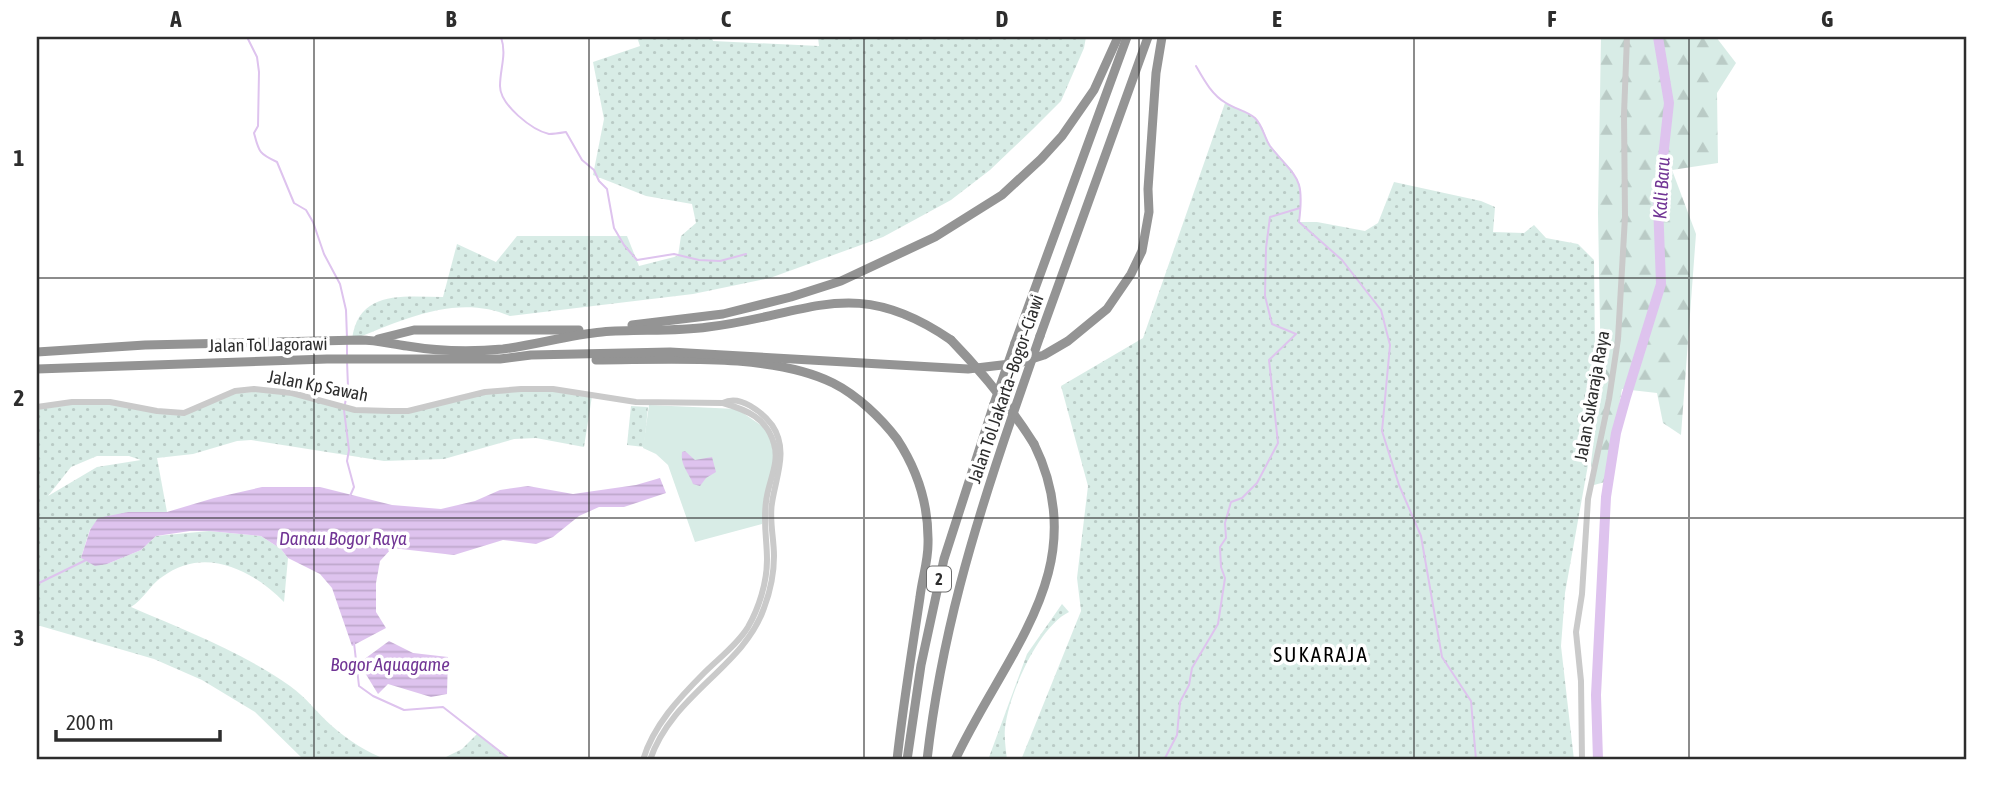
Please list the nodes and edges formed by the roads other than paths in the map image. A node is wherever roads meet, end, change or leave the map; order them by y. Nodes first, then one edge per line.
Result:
1 (1118, 37) edge
2 (1127, 37) edge
3 (1148, 37) edge
4 (1162, 37) edge
5 (1628, 37) edge
6 (375, 340) junction
7 (37, 352) edge
8 (500, 359) junction
9 (37, 369) edge
10 (723, 403) junction
11 (37, 407) edge
12 (643, 760) edge
13 (650, 760) edge
14 (897, 760) edge
15 (907, 760) edge
16 (927, 760) edge
17 (955, 760) edge
18 (1582, 760) edge

1 - 6 highway
2 - 15 highway, Jalan Tol Jakarta–Bogor–Ciawi / 2, bridge
3 - 16 highway, Jalan Tol Jakarta–Bogor–Ciawi / 2, bridge
4 - 8 highway
5 - 18 street, Jalan Sukaraja Raya
6 - 7 highway, Jalan Tol Jagorawi
6 - 17 highway, bridge
8 - 9 highway, Jalan Tol Jagorawi
8 - 14 highway
10 - 11 street, Jalan Kp Sawah
10 - 12 street
10 - 13 street

